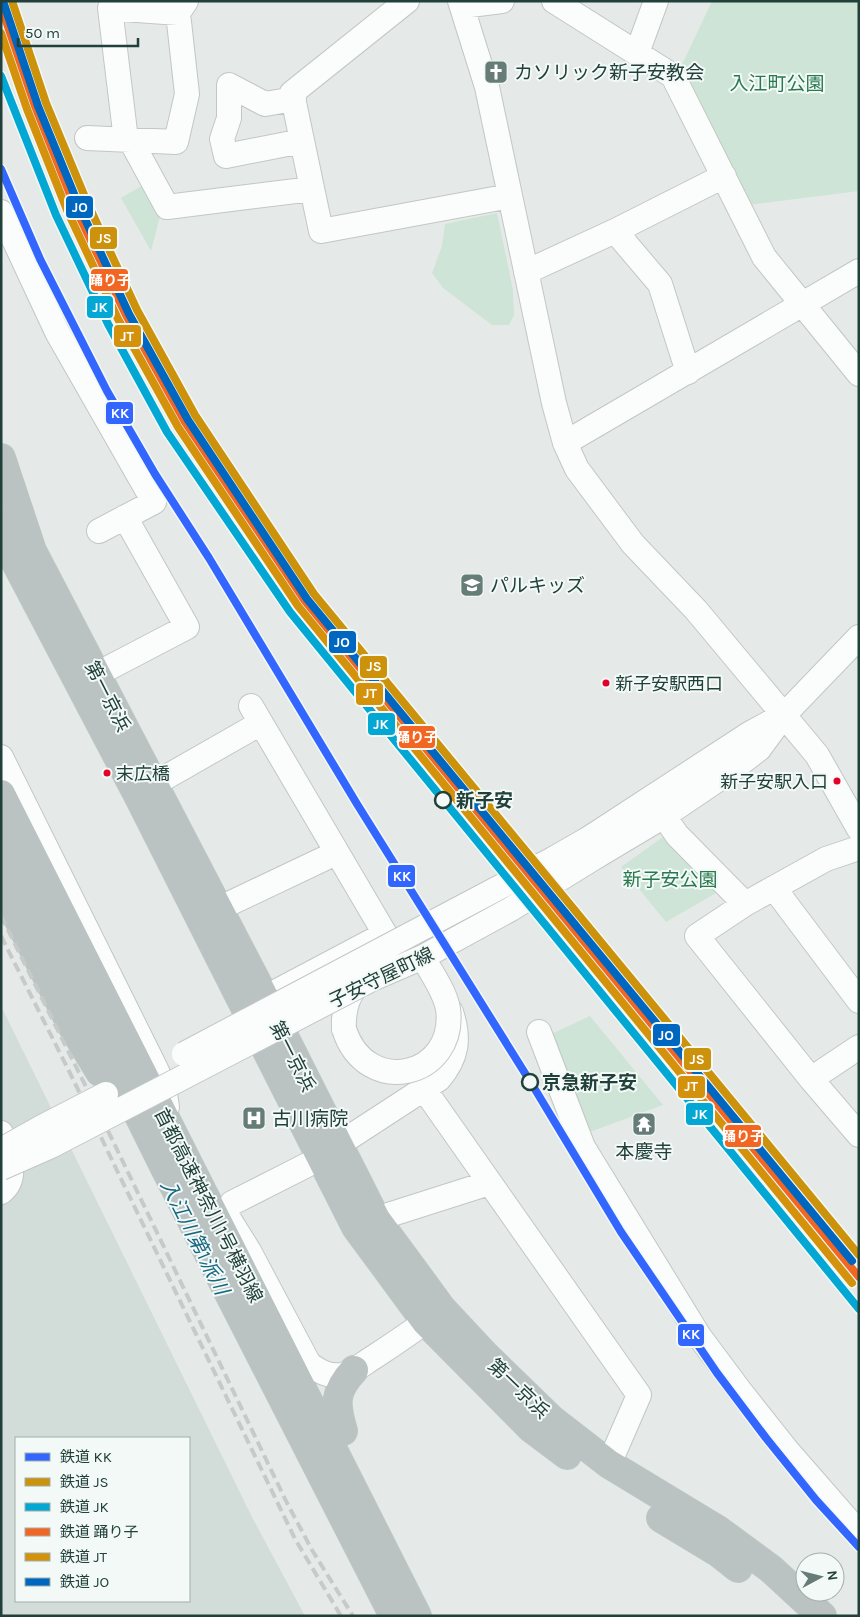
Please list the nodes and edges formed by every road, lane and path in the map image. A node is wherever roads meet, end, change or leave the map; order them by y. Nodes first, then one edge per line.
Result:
1 (408, 1) edge
2 (502, 1) edge
3 (554, 1) edge
4 (656, 1) edge
5 (461, 4) edge
6 (182, 7) edge
7 (637, 53) junction
8 (294, 99) junction
9 (87, 138) dead end
10 (128, 140) junction
11 (302, 141) junction
12 (724, 176) junction
13 (312, 189) junction
14 (510, 196) junction
15 (1, 212) edge
16 (615, 231) junction
17 (859, 271) edge
18 (526, 272) junction
19 (801, 304) junction
20 (688, 372) junction
21 (859, 374) edge
22 (565, 443) junction
23 (1, 458) edge
24 (125, 518) junction
25 (1, 525) edge
26 (99, 531) dead end
27 (854, 650) edge
28 (88, 679) junction
29 (784, 715) junction
30 (1, 757) edge
31 (154, 784) junction
32 (1, 794) edge
33 (664, 816) junction
34 (859, 829) edge
35 (1, 837) edge
36 (592, 848) junction
37 (859, 848) edge
38 (336, 853) junction
39 (1, 874) edge
40 (1, 884) edge
41 (774, 888) junction
42 (745, 904) junction
43 (218, 909) junction
44 (422, 957) junction
45 (264, 998) junction
46 (859, 1001) edge
47 (539, 1032) dead end
48 (144, 1043) junction
49 (859, 1047) edge
50 (184, 1054) junction
51 (811, 1079) junction
52 (150, 1083) junction
53 (424, 1089) junction
54 (112, 1103) junction
55 (320, 1109) junction
56 (378, 1119) junction
57 (1, 1133) edge
58 (859, 1135) edge
59 (1, 1150) edge
60 (329, 1151) junction
61 (1, 1168) edge
62 (166, 1170) junction
63 (489, 1183) junction
64 (1, 1192) edge
65 (232, 1203) dead end
66 (376, 1219) junction
67 (434, 1315) junction
68 (309, 1364) junction
69 (354, 1370) junction
70 (343, 1431) junction
71 (609, 1464) junction
72 (859, 1533) edge
73 (388, 1616) edge
74 (394, 1616) edge
75 (417, 1616) edge
76 (433, 1616) edge
77 (798, 1616) edge
78 (822, 1616) edge

1 - 8 street
2 - 5 street
3 - 7 street
4 - 7 street
5 - 14 street
6 - 10 street
6 - 10 street
7 - 12 street
8 - 11 street
8 - 11 street
9 - 10 street
10 - 13 street
11 - 13 street
12 - 16 street
12 - 19 street
13 - 14 street
14 - 18 street
15 - 24 street
16 - 18 street
16 - 20 street
17 - 19 street
18 - 22 street
19 - 20 street
19 - 21 street
20 - 22 street
22 - 29 street
23 - 28 highway, 第一京浜
24 - 26 street
24 - 28 street
25 - 28 highway, 第一京浜
27 - 29 street, 子安守屋町線
28 - 31 highway, 第一京浜
28 - 60 highway, 第一京浜
29 - 33 street, 子安守屋町線
29 - 34 street
29 - 36 street, 子安守屋町線
30 - 48 street
31 - 38 street
31 - 43 highway, 第一京浜
32 - 75 highway, 首都高速神奈川1号横羽線
33 - 36 street, 子安守屋町線
33 - 42 street
35 - 62 highway, 首都高速神奈川1号横羽線
36 - 44 street, 子安守屋町線, bridge
36 - 50 street, 子安守屋町線, bridge
37 - 41 street
38 - 43 street
38 - 45 street
39 - 52 highway
40 - 62 highway
41 - 42 street
41 - 46 street
42 - 51 street
43 - 45 highway, 第一京浜
44 - 52 street, 子安守屋町線, bridge
44 - 53 street, bridge
45 - 55 highway, 第一京浜
47 - 72 street
48 - 50 street
48 - 52 street
49 - 51 street
50 - 52 street, 子安守屋町線
51 - 58 street
52 - 54 street, 子安守屋町線
52 - 68 street
53 - 56 street
53 - 63 street
54 - 59 street, 子安守屋町線, bridge
54 - 61 street, 子安守屋町線, bridge
54 - 73 highway
55 - 56 street
55 - 60 highway, 第一京浜
56 - 60 street
57 - 64 street
60 - 65 street
60 - 66 highway, 第一京浜
60 - 67 highway, 第一京浜
62 - 74 highway, 首都高速神奈川1号横羽線
63 - 66 street
63 - 71 street
66 - 67 highway, 第一京浜
67 - 69 street
67 - 71 highway, 第一京浜
67 - 77 highway, 第一京浜
68 - 69 street
68 - 70 highway
69 - 70 highway
70 - 76 highway
71 - 78 highway, 第一京浜

